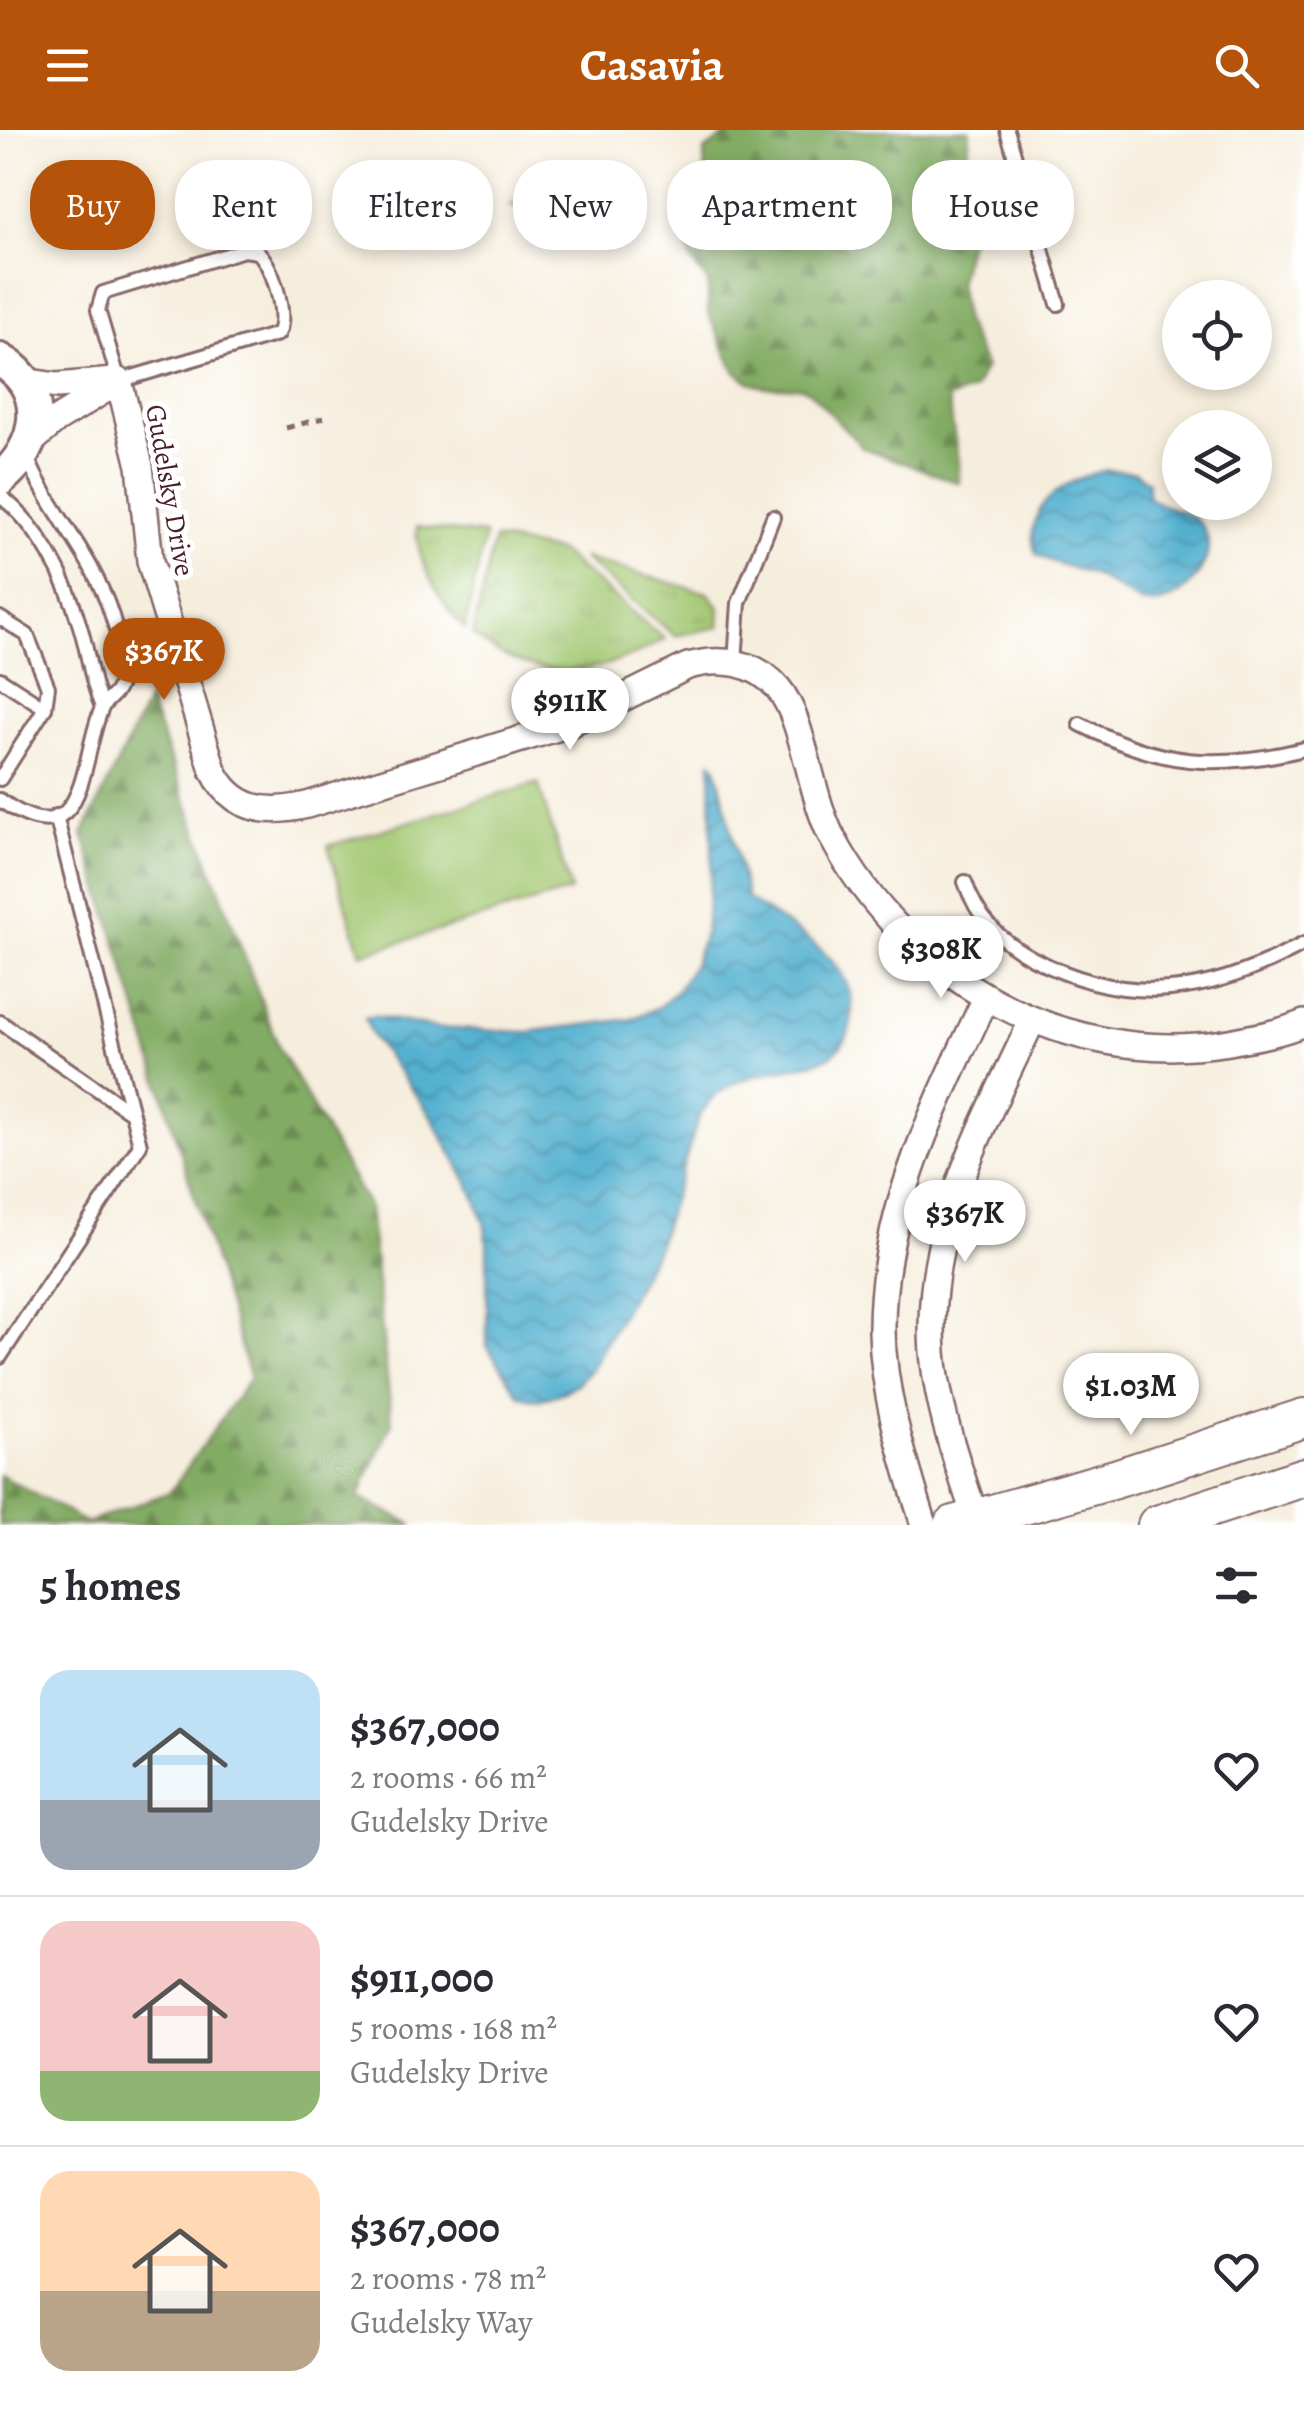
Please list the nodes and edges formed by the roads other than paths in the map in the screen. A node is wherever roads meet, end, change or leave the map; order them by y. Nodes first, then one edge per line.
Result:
1 (1007, 130) edge
2 (1058, 304) dead end
3 (7, 362) edge
4 (119, 380) junction
5 (28, 448) junction
6 (0, 479) edge
7 (0, 496) edge
8 (774, 518) dead end
9 (0, 618) edge
10 (735, 662) junction
11 (0, 678) edge
12 (102, 706) junction
13 (44, 708) junction
14 (1080, 724) dead end
15 (1304, 749) edge
16 (0, 779) edge
17 (0, 800) edge
18 (56, 816) junction
19 (965, 882) dead end
20 (1304, 944) edge
21 (986, 998) junction
22 (1032, 1021) junction
23 (0, 1022) edge
24 (1304, 1023) edge
25 (132, 1113) junction
26 (0, 1357) edge
27 (1304, 1418) edge
28 (1304, 1477) edge
29 (969, 1523) edge
30 (924, 1525) edge
31 (1157, 1525) edge

1 - 2 lane
3 - 4 street, Gudelsky Drive
3 - 5 street
4 - 4 lane
4 - 5 street, Gudelsky Drive
4 - 10 street, Gudelsky Drive
5 - 6 street
5 - 12 lane
7 - 12 lane
8 - 10 lane
9 - 13 lane
10 - 21 street
11 - 13 lane
12 - 18 lane
13 - 16 lane
14 - 15 lane
17 - 18 lane
18 - 25 lane
19 - 20 lane
21 - 22 street
21 - 30 street
22 - 24 street
22 - 29 street
23 - 25 lane
25 - 26 lane
27 - 29 main road
28 - 31 main road

